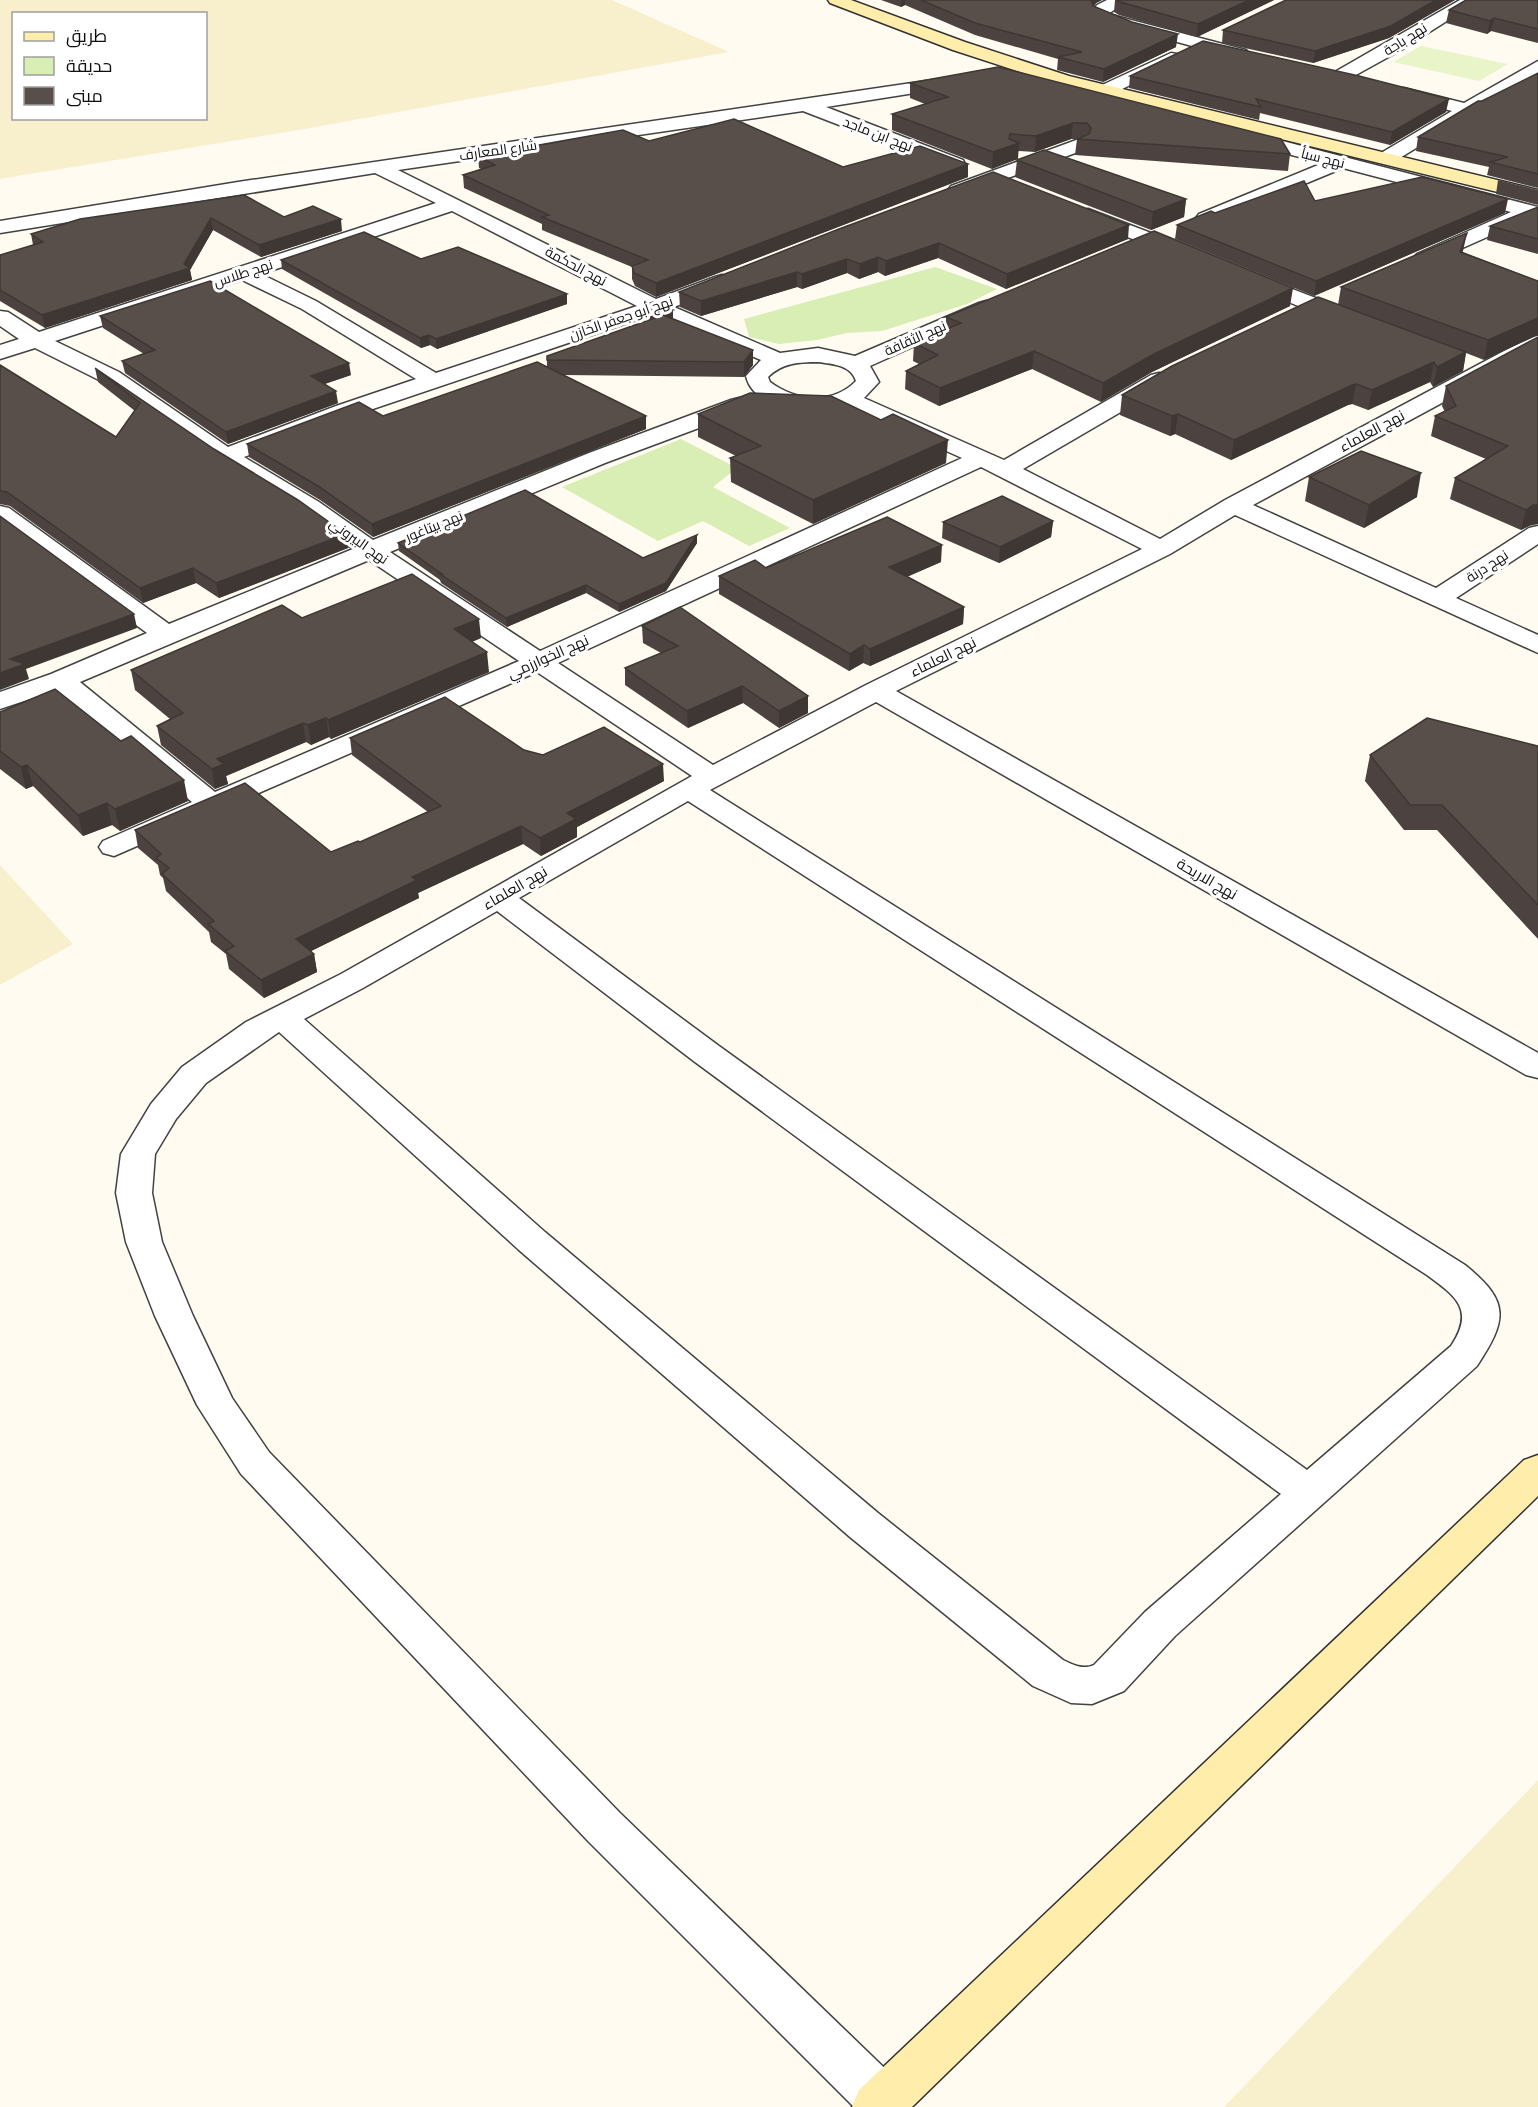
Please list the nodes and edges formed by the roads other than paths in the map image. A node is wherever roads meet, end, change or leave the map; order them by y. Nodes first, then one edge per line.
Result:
1 (836, 0) edge
2 (1121, 0) edge
3 (1472, 0) edge
4 (1228, 30) edge
5 (1199, 44) junction
6 (1261, 59) edge
7 (1538, 66) edge
8 (1025, 69) junction
9 (985, 77) junction
10 (1359, 82) edge
11 (1390, 89) edge
12 (1106, 90) junction
13 (807, 106) junction
14 (1466, 109) junction
15 (1079, 145) edge
16 (1388, 157) junction
17 (1342, 162) junction
18 (377, 167) junction
19 (991, 178) junction
20 (1014, 186) edge
21 (938, 198) edge
22 (451, 205) junction
23 (1536, 207) edge
24 (1069, 208) edge
25 (0, 226) edge
26 (1154, 240) junction
27 (1123, 252) edge
28 (1205, 261) edge
29 (1408, 265) edge
30 (743, 272) edge
31 (244, 273) junction
32 (1236, 273) edge
33 (1346, 292) dead end
34 (1001, 300) edge
35 (1314, 306) junction
36 (655, 308) junction
37 (0, 316) edge
38 (1294, 316) edge
39 (1369, 326) edge
40 (36, 340) junction
41 (1538, 342) edge
42 (0, 352) edge
43 (778, 360) junction
44 (856, 364) junction
45 (1181, 369) edge
46 (436, 382) junction
47 (768, 394) junction
48 (848, 399) junction
49 (226, 456) junction
50 (980, 459) junction
51 (1005, 469) junction
52 (1234, 505) junction
53 (0, 513) edge
54 (1538, 533) edge
55 (1161, 549) junction
56 (372, 551) junction
57 (1437, 599) junction
58 (166, 634) junction
59 (1538, 645) edge
60 (538, 662) junction
61 (61, 680) junction
62 (876, 691) junction
63 (0, 701) edge
64 (701, 783) junction
65 (210, 803) junction
66 (114, 847) dead end
67 (499, 898) junction
68 (282, 1017) junction
69 (1538, 1067) edge
70 (1538, 1471) edge
71 (1309, 1493) junction
72 (880, 2104) edge

1 - 8 street
2 - 5 street
3 - 10 street, نهج باجة
4 - 5 street
5 - 6 street
5 - 12 street
7 - 14 street
8 - 9 street
8 - 12 street
9 - 13 street, شارع المعارف
9 - 17 street, نهج سبأ
11 - 14 street
12 - 16 street
13 - 18 street, شارع المعارف
13 - 19 street, نهج ابن ماجد
14 - 16 street
15 - 19 street
16 - 23 street
17 - 23 street, نهج سبأ
17 - 26 street
18 - 22 street, نهج الحكمة
18 - 25 street, شارع المعارف
19 - 20 street, نهج ابن ماجد
19 - 21 street
22 - 31 street, نهج طلاس
22 - 36 street, نهج الحكمة
23 - 29 street
24 - 26 street
26 - 27 street
26 - 28 street
30 - 36 street, نهج أبو جعفر الخازن
31 - 40 street, نهج طلاس
31 - 46 street
32 - 35 street
33 - 35 street
34 - 44 street, نهج الثقافة
35 - 38 street
35 - 39 street
36 - 43 street, نهج الحكمة
36 - 46 street, نهج أبو جعفر الخازن
37 - 40 street, نهج البيروني
40 - 42 street, نهج طلاس
40 - 49 street, نهج البيروني
41 - 52 street, نهج العلماء
43 - 44 street
43 - 47 street
44 - 48 street
45 - 51 street
46 - 49 street, نهج أبو جعفر الخازن
47 - 48 street
47 - 56 street, نهج بيتاغور
48 - 50 street
49 - 56 street, نهج البيروني
50 - 51 street
50 - 60 street, نهج الخوارزمي
51 - 55 street
52 - 55 street, نهج العلماء
52 - 57 street
53 - 58 street
54 - 57 street, نهج درنة
55 - 62 street, نهج العلماء
56 - 58 street, نهج بيتاغور
56 - 60 street, نهج البيروني
57 - 59 street
58 - 61 street, نهج بيتاغور
60 - 64 street, نهج البيروني
60 - 65 street, نهج الخوارزمي
61 - 63 street, نهج بيتاغور
61 - 65 street
62 - 64 street, نهج العلماء
62 - 69 street, نهج الاريحة
64 - 67 street, نهج العلماء
64 - 71 street, نهج البيروني
65 - 66 street, نهج الخوارزمي
67 - 68 street, نهج العلماء
67 - 71 street
68 - 71 street, نهج البيروني
68 - 72 street, نهج العلماء
70 - 72 street

